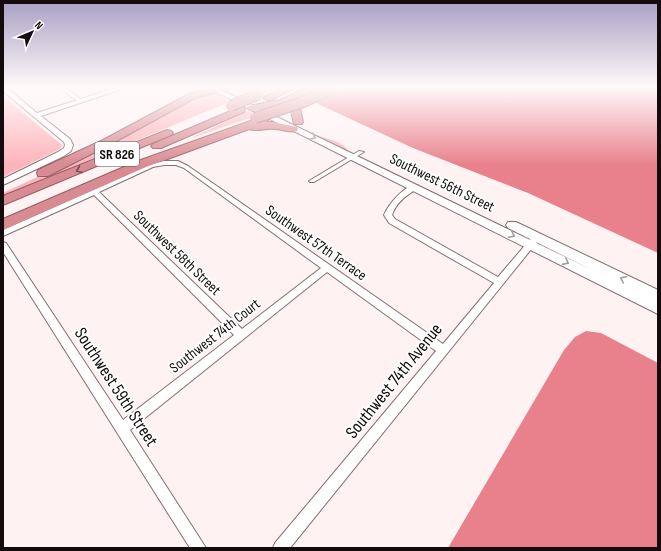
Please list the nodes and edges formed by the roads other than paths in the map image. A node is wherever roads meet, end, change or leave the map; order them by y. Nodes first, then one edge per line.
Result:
1 (40, 114) edge
2 (159, 114) edge
3 (235, 114) edge
4 (236, 114) edge
5 (238, 114) edge
6 (252, 114) edge
7 (285, 114) edge
8 (295, 114) edge
9 (36, 115) joint
10 (296, 125) junction
11 (239, 128) junction
12 (357, 154) junction
13 (84, 178) junction
14 (312, 181) dead end
15 (3, 182) edge
16 (418, 184) junction
17 (94, 191) junction
18 (3, 192) edge
19 (3, 202) edge
20 (3, 214) edge
21 (3, 225) edge
22 (3, 233) edge
23 (534, 241) junction
24 (3, 244) edge
25 (327, 268) junction
26 (499, 282) junction
27 (658, 296) edge
28 (658, 308) edge
29 (241, 335) junction
30 (443, 350) junction
31 (121, 429) junction
32 (199, 548) edge
33 (280, 548) edge

1 - 9 street
2 - 18 highway
3 -> 19 highway, SR 826
4 - 13 highway, SR 826
5 - 13 highway
6 - 11 highway
7 - 10 main road, Southwest 56th Street
8 - 10 highway
9 - 15 street
10 - 11 highway
10 - 12 main road, Southwest 56th Street
11 - 21 highway
12 - 14 street
12 - 16 main road, Southwest 56th Street
13 - 20 highway, SR 826
16 - 23 main road, Southwest 56th Street
16 - 26 street
17 - 22 street
17 - 25 street, Southwest 57th Terrace
17 - 29 street, Southwest 58th Street
23 - 26 street, Southwest 74th Avenue
27 -> 23 main road, Southwest 56th Street
23 -> 28 main road, Southwest 56th Street
24 - 31 street, Southwest 59th Street
25 - 29 street, Southwest 74th Court
25 - 30 street, Southwest 57th Terrace
26 - 30 street, Southwest 74th Avenue
29 - 31 street, Southwest 74th Court
30 - 33 street, Southwest 74th Avenue
31 - 32 street, Southwest 59th Street

